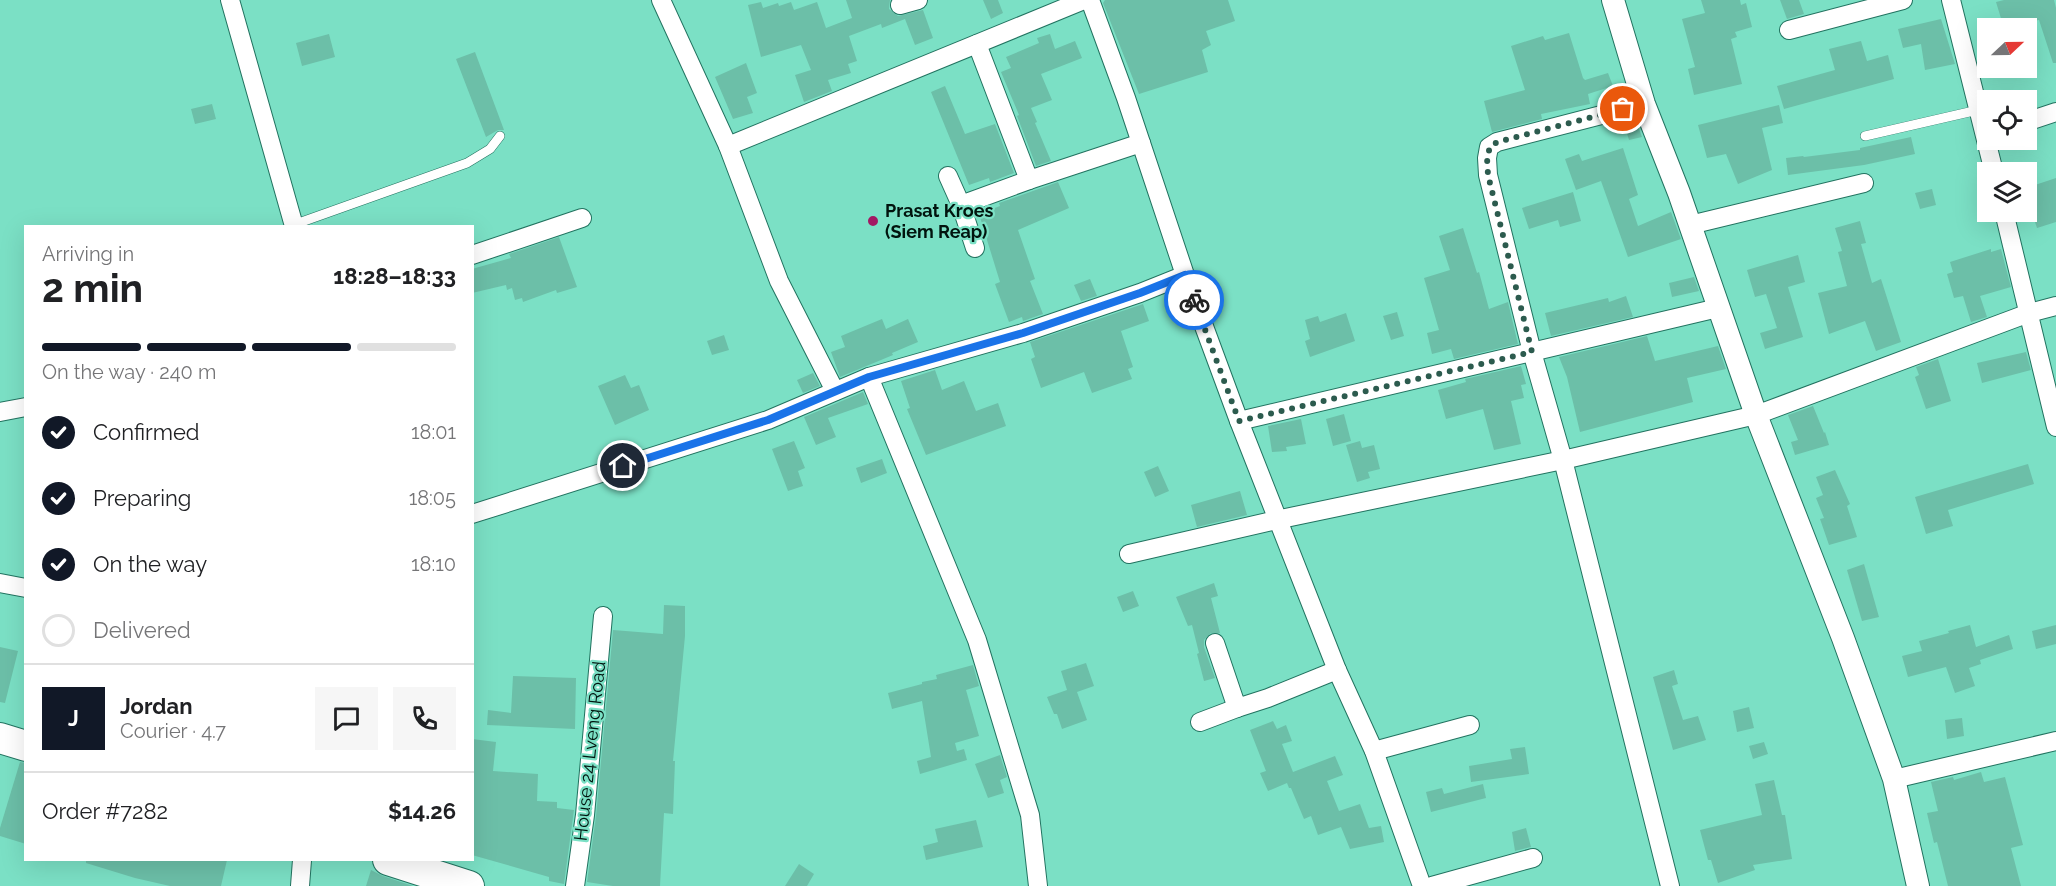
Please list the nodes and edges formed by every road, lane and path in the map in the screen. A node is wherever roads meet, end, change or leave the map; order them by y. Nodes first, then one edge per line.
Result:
1 (230, 0) edge
2 (661, 0) edge
3 (918, 0) edge
4 (1084, 0) edge
5 (1090, 0) edge
6 (1613, 0) edge
7 (1903, 0) edge
8 (1951, 0) edge
9 (900, 5) dead end
10 (1789, 30) dead end
11 (977, 44) junction
12 (1644, 104) junction
13 (1977, 106) edge
14 (1977, 110) edge
15 (2056, 112) edge
16 (2037, 118) edge
17 (500, 136) dead end
18 (1865, 136) dead end
19 (1141, 143) junction
20 (728, 146) junction
21 (948, 176) dead end
22 (1029, 180) junction
23 (1864, 183) dead end
24 (961, 205) junction
25 (582, 218) dead end
26 (2006, 222) edge
27 (293, 225) edge
28 (296, 225) edge
29 (1690, 225) junction
30 (975, 248) dead end
31 (474, 254) edge
32 (1185, 275) junction
33 (2056, 306) edge
34 (1718, 308) junction
35 (2029, 313) junction
36 (1532, 352) junction
37 (869, 377) junction
38 (835, 392) junction
39 (24, 407) edge
40 (0, 412) edge
41 (1756, 415) junction
42 (1239, 421) junction
43 (2056, 426) edge
44 (1563, 460) junction
45 (474, 513) edge
46 (1276, 520) junction
47 (1129, 554) dead end
48 (0, 582) edge
49 (24, 588) edge
50 (603, 616) dead end
51 (1215, 643) dead end
52 (1337, 670) junction
53 (1237, 708) junction
54 (1200, 722) dead end
55 (1470, 725) dead end
56 (0, 738) edge
57 (2056, 741) edge
58 (24, 745) edge
59 (1374, 751) junction
60 (1894, 779) junction
61 (1533, 858) dead end
62 (302, 861) edge
63 (391, 861) edge
64 (300, 886) edge
65 (469, 886) edge
66 (575, 886) edge
67 (1038, 886) edge
68 (1422, 886) edge
69 (1432, 886) edge
70 (1671, 886) edge
71 (1918, 886) edge

1 - 27 street
2 - 20 street
3 - 9 street
4 - 11 street
5 - 19 street
6 - 12 street
7 - 10 street
8 - 13 street
11 - 20 street
11 - 22 street
12 - 29 street
12 - 36 street
14 - 18 lane
15 - 16 street
17 - 28 lane
19 - 22 street
19 - 32 street
20 - 38 street
21 - 24 street
22 - 24 street
23 - 29 street
24 - 30 street
25 - 31 street
26 - 35 street
29 - 34 street
32 - 37 street
32 - 42 street
33 - 35 street
34 - 36 street
34 - 41 street
35 - 41 street
35 - 43 street
36 - 42 street
36 - 44 street
37 - 38 street
37 - 67 street
38 - 45 street
39 - 40 street
41 - 44 street
41 - 60 street
42 - 46 street
44 - 46 street
44 - 70 street
46 - 47 street
46 - 52 street
48 - 49 street
50 - 66 street, House 24 Lveng Road
51 - 53 street
52 - 53 street
52 - 59 street
53 - 54 street
55 - 59 street
56 - 58 highway
57 - 60 street
59 - 68 street
60 - 71 street
61 - 69 street
62 - 64 street
63 - 65 highway

